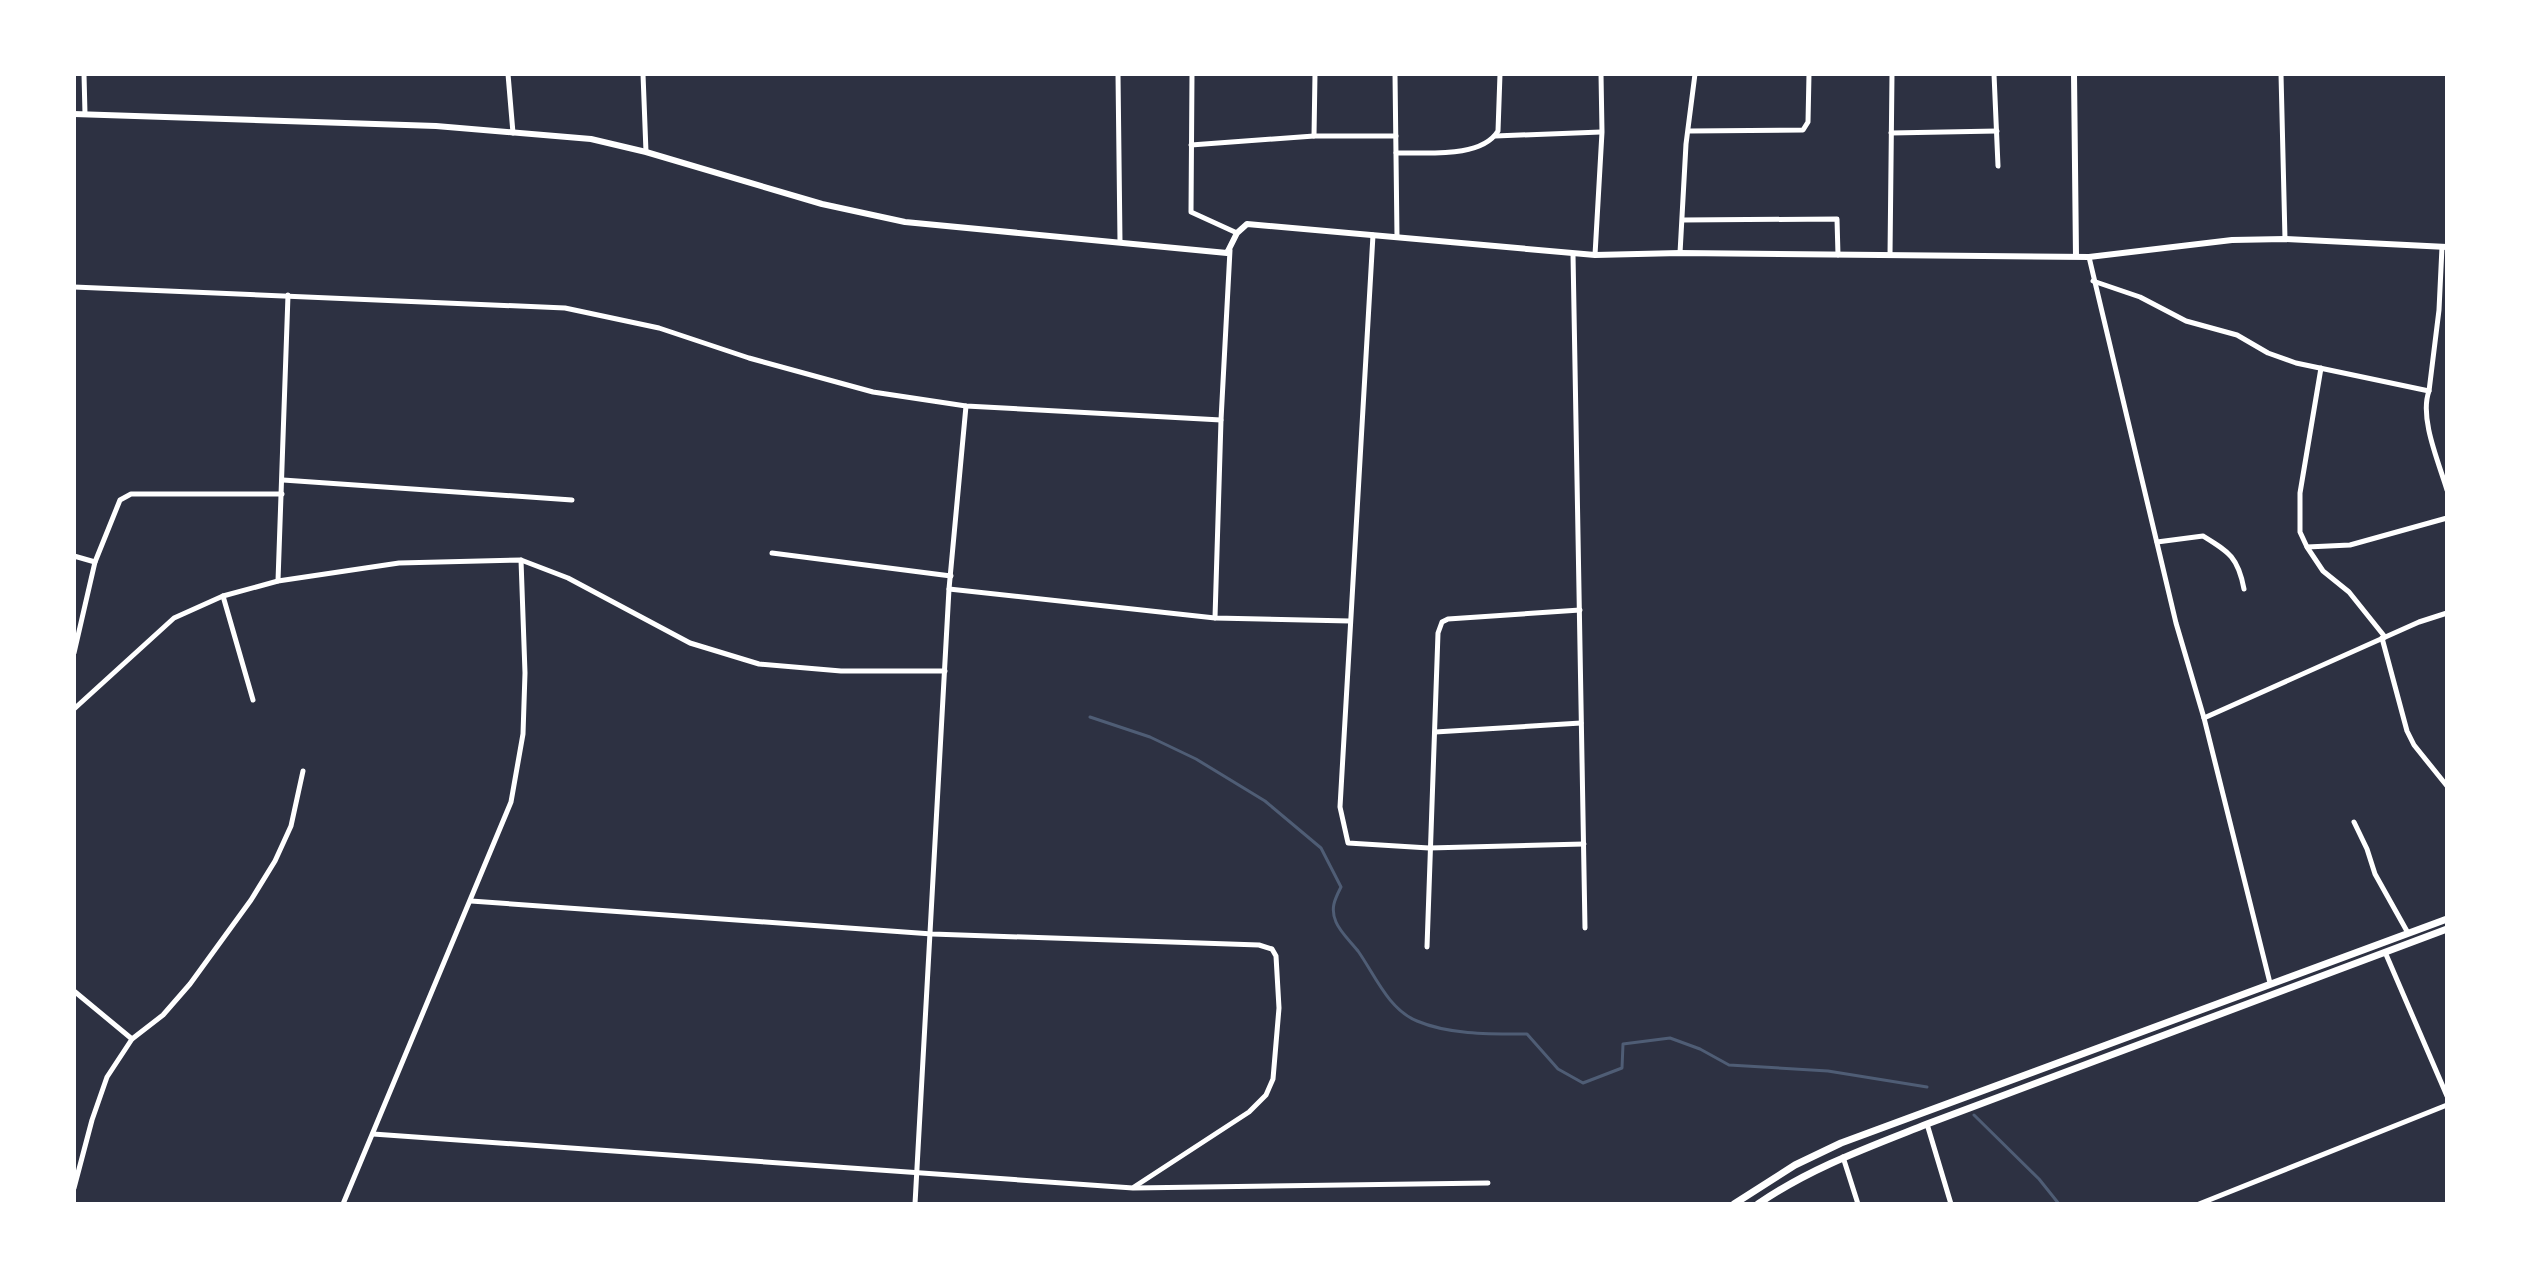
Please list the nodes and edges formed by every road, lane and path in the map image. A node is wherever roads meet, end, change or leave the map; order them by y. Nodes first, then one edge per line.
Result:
1 (84, 74) edge
2 (508, 74) edge
3 (643, 74) edge
4 (1118, 74) edge
5 (1192, 74) edge
6 (1315, 74) edge
7 (1395, 74) edge
8 (1500, 74) edge
9 (1601, 74) edge
10 (1695, 74) edge
11 (1809, 74) edge
12 (1892, 74) edge
13 (1994, 74) edge
14 (2074, 74) edge
15 (2281, 74) edge
16 (74, 114) edge
17 (85, 114) junction
18 (1690, 131) junction
19 (1997, 131) junction
20 (1602, 132) junction
21 (513, 133) junction
22 (1891, 133) junction
23 (1314, 136) junction
24 (1396, 136) junction
25 (1494, 137) junction
26 (1191, 145) junction
27 (646, 152) junction
28 (1396, 153) junction
29 (1998, 166) dead end
30 (1683, 220) junction
31 (1237, 233) junction
32 (1373, 235) junction
33 (1397, 237) junction
34 (2285, 239) junction
35 (1120, 242) junction
36 (2445, 247) edge
37 (1230, 250) junction
38 (1680, 253) junction
39 (1573, 254) junction
40 (1595, 255) junction
41 (1838, 255) junction
42 (1890, 255) junction
43 (2076, 256) junction
44 (2089, 257) junction
45 (2093, 281) junction
46 (74, 287) edge
47 (288, 295) junction
48 (2321, 368) junction
49 (2429, 391) junction
50 (966, 406) junction
51 (1221, 420) junction
52 (283, 480) junction
53 (2447, 490) edge
54 (282, 494) junction
55 (572, 500) dead end
56 (2447, 518) edge
57 (2157, 542) junction
58 (2307, 547) junction
59 (772, 553) dead end
60 (74, 556) edge
61 (521, 560) junction
62 (95, 562) junction
63 (951, 576) junction
64 (278, 581) junction
65 (949, 589) junction
66 (2244, 589) dead end
67 (223, 596) junction
68 (1580, 610) junction
69 (2447, 613) edge
70 (1215, 618) junction
71 (1350, 621) junction
72 (2384, 637) junction
73 (74, 653) edge
74 (945, 671) junction
75 (253, 700) dead end
76 (74, 709) edge
77 (2204, 718) junction
78 (1581, 723) junction
79 (1435, 732) junction
80 (303, 771) dead end
81 (2447, 786) edge
82 (2354, 822) dead end
83 (1584, 844) junction
84 (1429, 848) junction
85 (471, 901) junction
86 (2447, 919) edge
87 (1585, 928) dead end
88 (2447, 929) edge
89 (2408, 933) junction
90 (932, 934) junction
91 (1427, 947) dead end
92 (2385, 952) junction
93 (2270, 983) junction
94 (74, 991) edge
95 (132, 1039) junction
96 (2031, 1072) junction
97 (2035, 1083) junction
98 (2447, 1096) edge
99 (2447, 1105) edge
100 (1927, 1124) junction
101 (373, 1134) junction
102 (1843, 1157) junction
103 (918, 1175) junction
104 (1488, 1183) dead end
105 (74, 1188) edge
106 (1133, 1188) junction
107 (343, 1204) edge
108 (915, 1204) edge
109 (1734, 1204) edge
110 (1758, 1204) edge
111 (1858, 1204) edge
112 (1951, 1204) edge
113 (2199, 1204) edge

1 - 17 street
2 - 21 street
3 - 27 street
4 - 35 street
5 - 26 street
6 - 23 street
7 - 24 street
8 - 25 street
9 - 20 street
10 - 18 street
11 - 18 street
12 - 22 street
13 - 19 street
14 - 43 street
15 - 34 street
16 - 17 street
17 - 21 street
18 - 30 street
19 - 22 street
19 - 29 street
20 - 25 street
20 - 40 street
21 - 27 street
22 - 42 street
23 - 24 street
23 - 26 street
24 - 28 street
25 - 28 street
26 - 31 street
27 - 35 street
28 - 33 street
30 - 38 street
30 - 41 street
31 - 32 street
31 - 37 street
32 - 33 street
32 - 71 street
33 - 39 street
34 - 36 street
34 - 44 street
35 - 37 street
36 - 49 street
37 - 51 street
38 - 40 street
38 - 41 street
39 - 40 street
39 - 68 street
41 - 42 street
42 - 43 street
43 - 44 street
44 - 45 street
45 - 48 street
45 - 57 street
46 - 47 street
47 - 50 street
47 - 52 street
48 - 49 street
48 - 58 street
49 - 53 street
50 - 51 street
50 - 63 street
51 - 70 street
52 - 54 street
52 - 55 street
54 - 62 street
54 - 64 street
56 - 58 street
57 - 66 street
57 - 77 street
58 - 72 street
59 - 63 street
60 - 62 street
61 - 64 street
61 - 74 street
61 - 85 street
62 - 73 street
63 - 65 street
64 - 67 street
65 - 70 street
65 - 74 street
67 - 75 street
67 - 76 street
68 - 78 street
68 - 79 street
69 - 72 street
70 - 71 street
71 - 84 street
72 - 77 street
72 - 81 street
74 - 90 street
77 - 93 street
78 - 79 street
78 - 83 street
79 - 84 street
80 - 95 street
82 - 89 street
83 - 84 street
83 - 87 street
84 - 91 street
85 - 90 street
85 - 101 street
86 - 89 main road
88 - 92 main road
89 - 93 main road
90 - 103 street
90 - 106 street
92 - 97 main road
92 - 98 street
93 - 96 main road
94 - 95 street
95 - 105 street
96 - 97 main road
96 - 109 main road
97 - 100 main road
99 - 113 street
100 - 102 main road
100 - 112 street
101 - 103 street
101 - 107 street
102 - 110 main road
102 - 111 street
103 - 106 street
103 - 108 street
104 - 106 street

